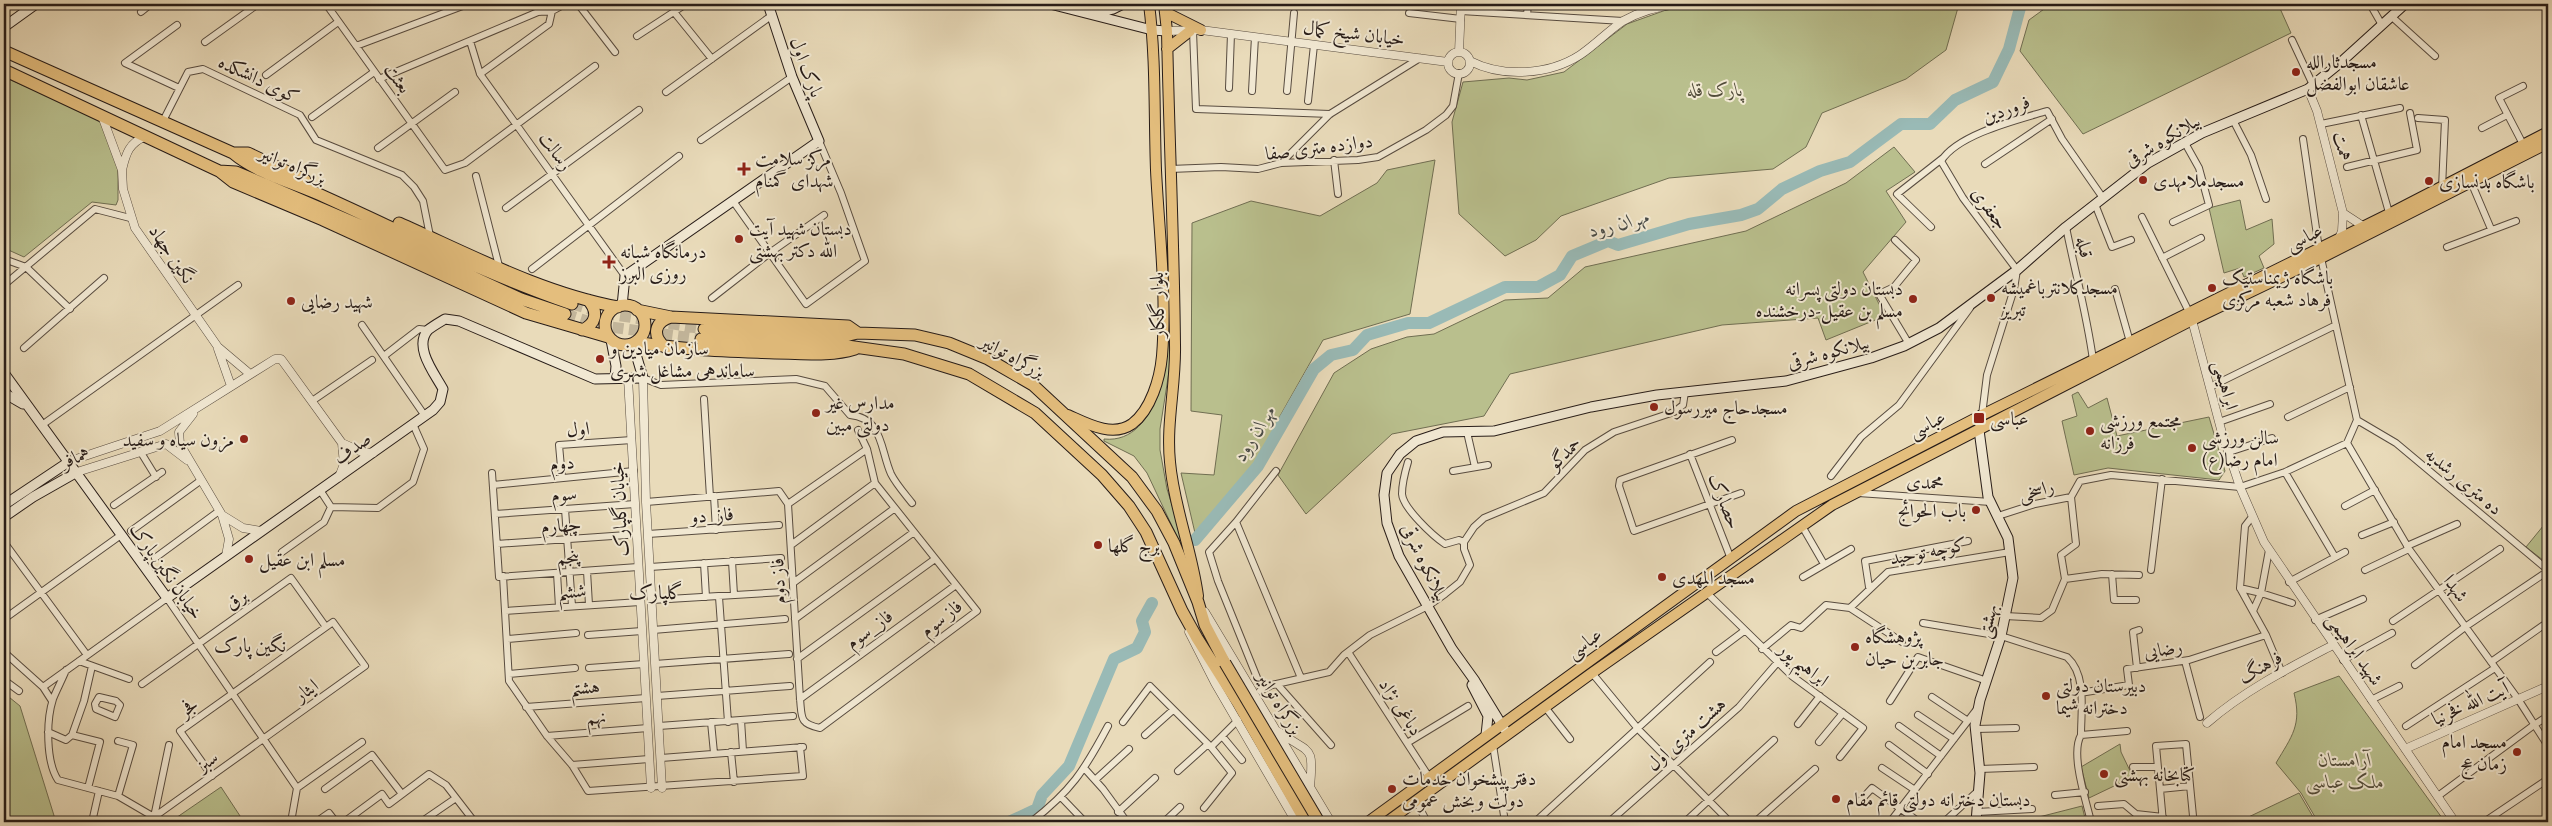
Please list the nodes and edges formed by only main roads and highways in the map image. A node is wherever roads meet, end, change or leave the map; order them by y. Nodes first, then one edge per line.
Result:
1 (36, 4) edge
2 (768, 4) edge
3 (1050, 4) edge
4 (1123, 4) edge
5 (1149, 4) edge
6 (2405, 4) edge
7 (1164, 8) edge
8 (1088, 13) junction
9 (4, 27) edge
10 (1152, 30) junction
11 (1167, 31) junction
12 (4, 50) edge
13 (1167, 50) junction
14 (4, 70) edge
15 (2548, 132) edge
16 (2548, 143) edge
17 (2526, 149) junction
18 (233, 153) junction
19 (220, 171) junction
20 (2442, 192) junction
21 (2368, 230) junction
22 (2320, 253) junction
23 (1162, 280) junction
24 (1174, 280) junction
25 (588, 300) junction
26 (572, 304) tunnel mouth
27 (620, 306) junction
28 (637, 310) junction
29 (565, 314) tunnel mouth
30 (2190, 316) junction
31 (671, 317) junction
32 (582, 330) junction
33 (858, 333) junction
34 (610, 339) junction
35 (634, 343) junction
36 (666, 347) junction
37 (855, 349) junction
38 (2094, 365) junction
39 (4, 373) edge
40 (615, 378) junction
41 (4, 393) edge
42 (27, 406) junction
43 (1067, 414) junction
44 (1982, 415) junction
45 (1979, 430) junction
46 (70, 462) junction
47 (77, 472) junction
48 (4, 505) edge
49 (4, 517) edge
50 (167, 598) joint
51 (1198, 602) junction
52 (1220, 665) junction
53 (1466, 671) junction
54 (1501, 724) junction
55 (1508, 734) junction
56 (1486, 735) junction
57 (1306, 822) edge
58 (1317, 822) edge
59 (1368, 822) edge
60 (1387, 822) edge
61 (1976, 822) edge

1 - 9 main road
2 - 27 main road, پارک اول
3 - 8 main road
4 - 8 main road
5 - 10 main road, بلوار گلکار
6 - 53 main road, بیلانکوه شرقی
7 - 11 main road, بلوار گلکار
7 - 13 main road
8 - 10 main road
10 - 11 main road
10 - 23 main road, بلوار گلکار
11 - 13 main road, بلوار گلکار
12 - 18 highway, بزرگراه توانیر
13 - 24 main road, بلوار گلکار
14 - 19 highway, بزرگراه توانیر
15 - 17 main road, عباسى
16 - 17 main road, عباسى
17 - 20 main road, عباسى
17 - 20 main road, عباسى
18 - 25 highway
18 - 26 highway, بزرگراه توانیر
19 - 29 highway, بزرگراه توانیر
19 - 32 highway
20 - 21 main road, عباسى
21 - 22 main road, عباسى
21 - 22 main road, عباسى
22 - 30 main road, عباسى
23 - 24 main road
23 - 43 main road, بلوار گلکار
24 - 51 main road, بلوار گلکار
25 - 27 highway
25 - 32 highway
27 - 28 highway
27 - 34 highway
28 - 31 highway
28 - 35 highway
30 - 38 main road, عباسى
30 - 38 main road, عباسى
31 - 33 highway
31 - 36 highway
32 - 34 highway
33 - 37 highway, بزرگراه توانیر
33 - 43 highway, بزرگراه توانیر
34 - 35 highway
34 - 40 main road
35 - 36 highway
35 - 40 main road
36 - 37 highway
37 - 52 highway, بزرگراه توانیر
38 - 44 main road, عباسى
38 - 45 main road, عباسى
39 - 42 main road, خیابان نگین پارک
40 - 50 main road, صدف
41 - 42 main road
42 - 46 main road, خیابان نگین پارک
43 - 51 highway, بزرگراه توانیر
44 - 45 main road
44 - 54 main road, عباسى
45 - 55 main road, عباسى
45 - 61 main road, بهشتی
46 - 47 main road, خیابان نگین پارک
46 - 48 main road, همافر
47 - 49 main road, همافر
47 - 50 main road, خیابان نگین پارک
51 - 52 highway, بزرگراه توانیر
52 - 57 highway
52 - 58 highway, bridge
53 - 54 main road, بیلانکوه شرقی
53 - 56 main road, بیلانکوه شرقی
54 - 55 main road, بیلانکوه شرقی
54 - 56 main road, عباسى
55 - 60 main road, عباسى
56 - 59 main road, عباسى

